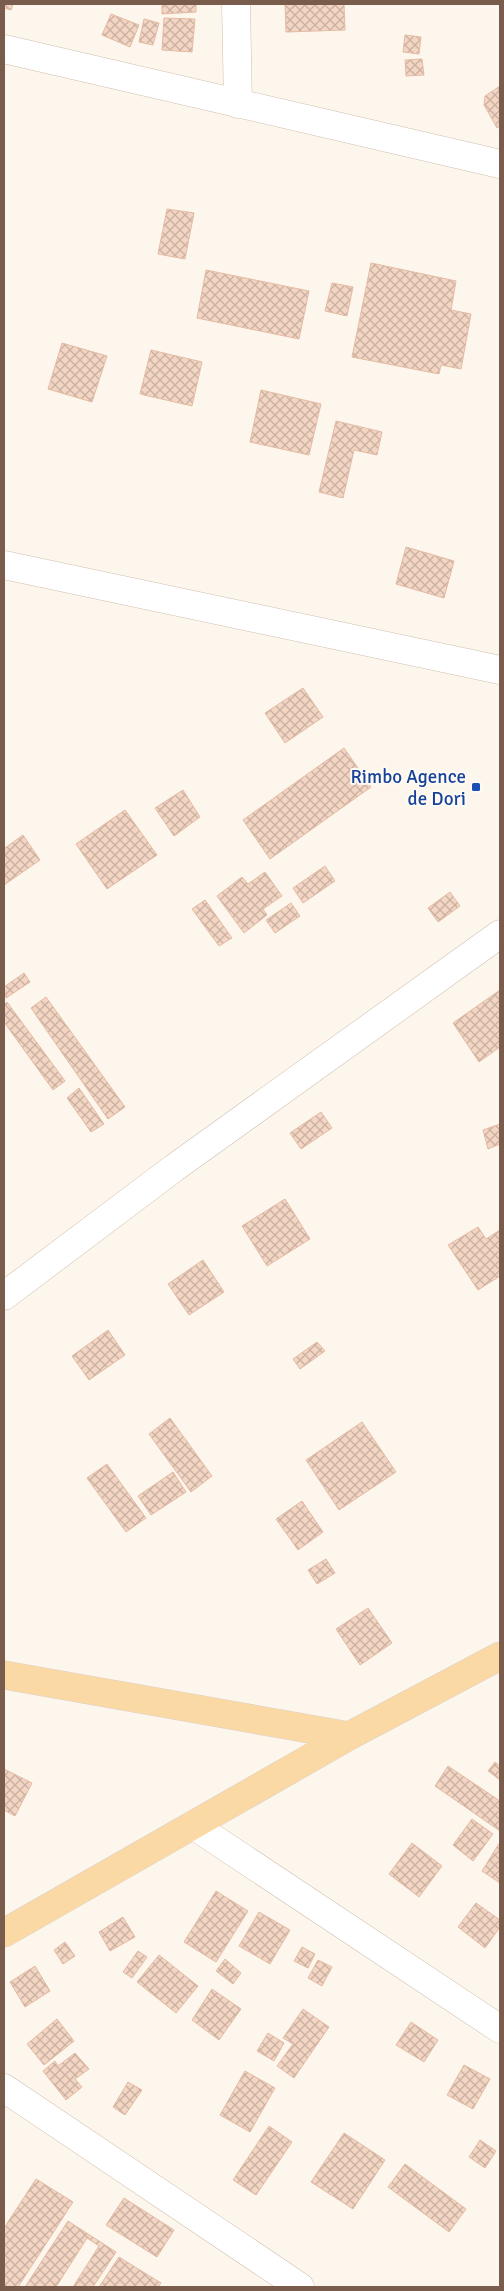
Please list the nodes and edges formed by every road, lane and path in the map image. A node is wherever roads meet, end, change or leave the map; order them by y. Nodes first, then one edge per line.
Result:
1 (236, 4) edge
2 (4, 49) edge
3 (238, 104) junction
4 (500, 164) edge
5 (4, 565) edge
6 (500, 670) edge
7 (500, 934) edge
8 (4, 1296) edge
9 (500, 1656) edge
10 (4, 1675) edge
11 (349, 1736) junction
12 (194, 1825) junction
13 (4, 1934) edge
14 (500, 2029) edge
15 (4, 2088) edge
16 (300, 2287) edge

1 - 3 street
2 - 3 street
3 - 4 street
5 - 6 street
7 - 8 street
9 - 11 main road
10 - 11 main road
11 - 12 main road
12 - 13 main road
12 - 14 street
15 - 16 street

